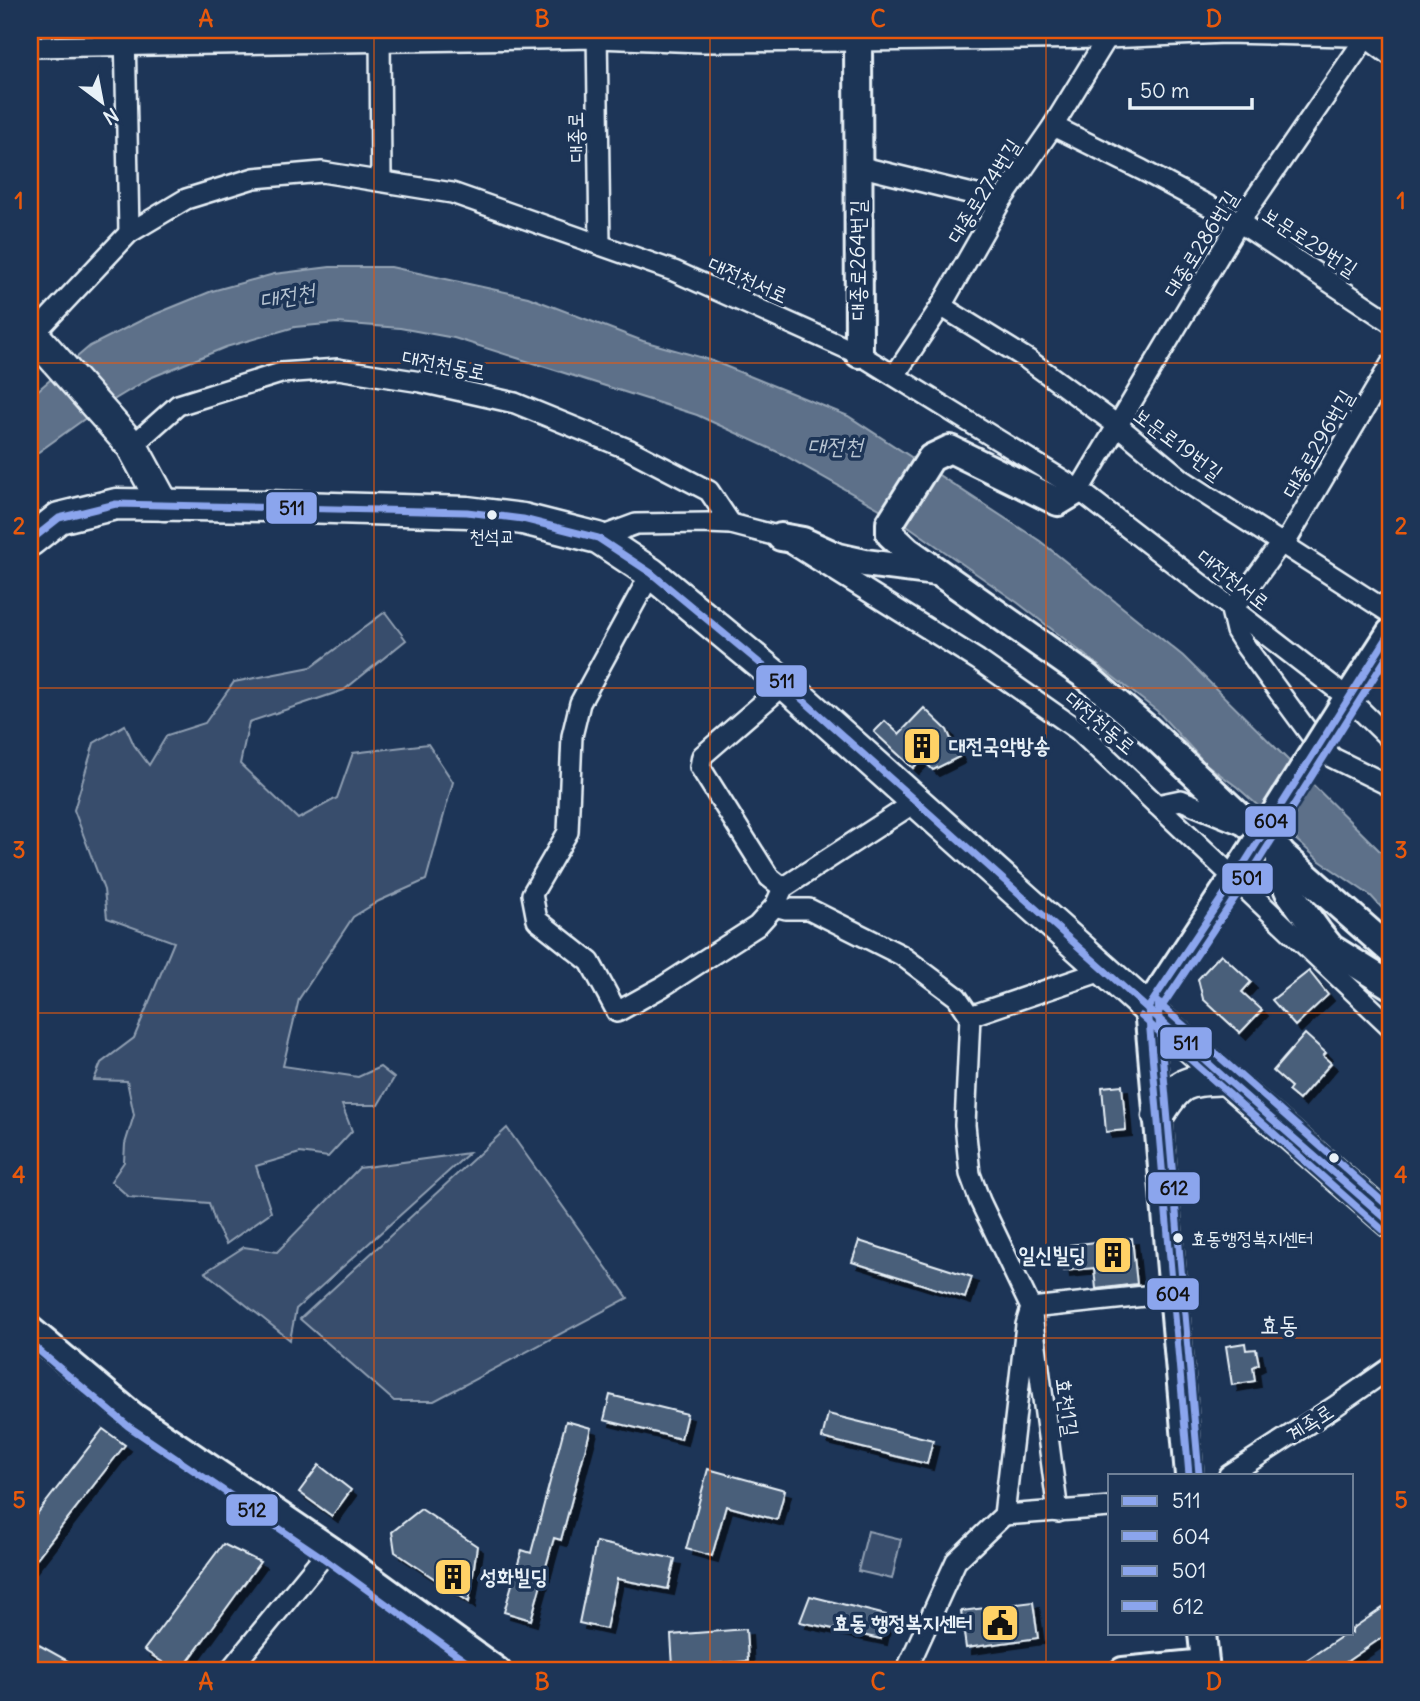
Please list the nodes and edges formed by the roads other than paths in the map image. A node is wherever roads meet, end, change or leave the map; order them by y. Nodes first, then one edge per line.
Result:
1 (597, 34) edge
2 (1108, 34) edge
3 (1369, 34) edge
4 (858, 35) edge
5 (380, 36) edge
6 (126, 37) edge
7 (1390, 37) edge
8 (30, 47) edge
9 (1390, 55) edge
10 (1053, 125) junction
11 (858, 166) junction
12 (381, 180) junction
13 (1000, 201) junction
14 (1239, 222) junction
15 (129, 233) junction
16 (600, 245) junction
17 (941, 306) junction
18 (1390, 322) edge
19 (35, 339) edge
20 (859, 354) junction
21 (1390, 365) edge
22 (895, 375) junction
23 (1117, 425) junction
24 (127, 440) junction
25 (1078, 490) junction
26 (164, 505) junction
27 (731, 524) junction
28 (782, 537) junction
29 (598, 538) junction
30 (30, 541) edge
31 (1282, 544) junction
32 (652, 573) junction
33 (941, 573) junction
34 (1232, 608) junction
35 (1390, 613) edge
36 (1390, 633) edge
37 (785, 684) junction
38 (1345, 703) junction
39 (1390, 739) edge
40 (1390, 786) edge
41 (917, 801) junction
42 (1157, 805) junction
43 (1254, 830) junction
44 (1280, 852) junction
45 (1241, 867) junction
46 (783, 888) junction
47 (775, 906) junction
48 (1390, 950) edge
49 (1326, 954) junction
50 (1105, 970) junction
51 (1390, 985) edge
52 (1149, 1008) junction
53 (970, 1016) junction
54 (1390, 1026) edge
55 (1226, 1079) junction
56 (1158, 1116) junction
57 (1390, 1222) edge
58 (1173, 1293) junction
59 (1031, 1308) junction
60 (30, 1330) edge
61 (1390, 1368) edge
62 (1189, 1474) edge
63 (1231, 1474) edge
64 (1108, 1507) edge
65 (1058, 1512) junction
66 (1004, 1515) junction
67 (329, 1549) junction
68 (1202, 1634) edge
69 (1205, 1667) edge
70 (229, 1671) edge
71 (497, 1671) edge
72 (906, 1671) edge
73 (1123, 1671) edge

1 - 4 street
1 - 5 street
1 - 16 street, 대종로
2 - 3 street
2 - 4 street
2 - 10 street, 대종로274번길
3 - 7 street
3 - 9 street
3 - 14 street, 대종로286번길
4 - 11 main road, 대종로264번길
5 - 6 street
5 - 12 street
6 - 8 street
6 - 15 street
10 - 13 street, 대종로274번길
10 - 14 street, 보문로29번길
11 - 13 street, 대종로264번길
11 - 20 main road, 대종로264번길
12 - 15 street, 대전천서로
12 - 16 street, 대전천서로
13 - 17 street, 대종로274번길
14 - 18 street, 보문로29번길
14 - 23 street, 대종로286번길
15 - 19 street, 대전천서로
16 - 20 street, 대전천서로
17 - 22 street, 대종로274번길
17 - 23 street, 보문로19번길
19 - 24 main road
20 - 22 street, 대전천서로
21 - 31 street, 대종로296번길
22 - 25 street, 대전천서로
23 - 25 street, 대종로286번길
23 - 31 street, 보문로19번길
24 - 26 main road
24 - 27 street, 대전천동로
25 - 33 main road
25 - 34 street, 대전천서로
26 - 29 main road
26 - 30 main road
27 - 28 street, 대전천동로
27 - 29 street, 대전천동로
28 - 33 main road
28 - 42 street, 대전천동로
29 - 32 main road
31 - 34 street, 대종로296번길
31 - 35 street, 보문로19번길
32 - 37 main road
32 - 47 street
33 - 43 main road
34 - 38 street, 대전천서로
34 - 40 street
36 - 38 main road
37 - 41 main road
37 - 46 street
38 - 39 street, 대전천서로
38 - 45 main road, bridge
41 - 46 street
41 - 50 main road
42 - 43 street
42 - 45 street, 대전천동로
43 - 44 main road
44 - 48 main road
44 - 49 main road
45 - 49 street, 대전천동로
45 - 52 main road
46 - 47 street
47 - 53 street
49 - 51 main road
49 - 54 street, 대전천동로
50 - 52 main road
50 - 53 street
52 - 55 main road
52 - 56 main road
53 - 59 street, 효천1길
55 - 56 main road
55 - 57 main road
56 - 58 main road
58 - 59 street
58 - 62 main road
59 - 65 street, 효천1길
59 - 66 street
60 - 67 main road
61 - 63 street, 계족로
64 - 65 street
65 - 66 street
66 - 72 street
67 - 70 street
67 - 71 main road
68 - 69 main road
69 - 73 main road

